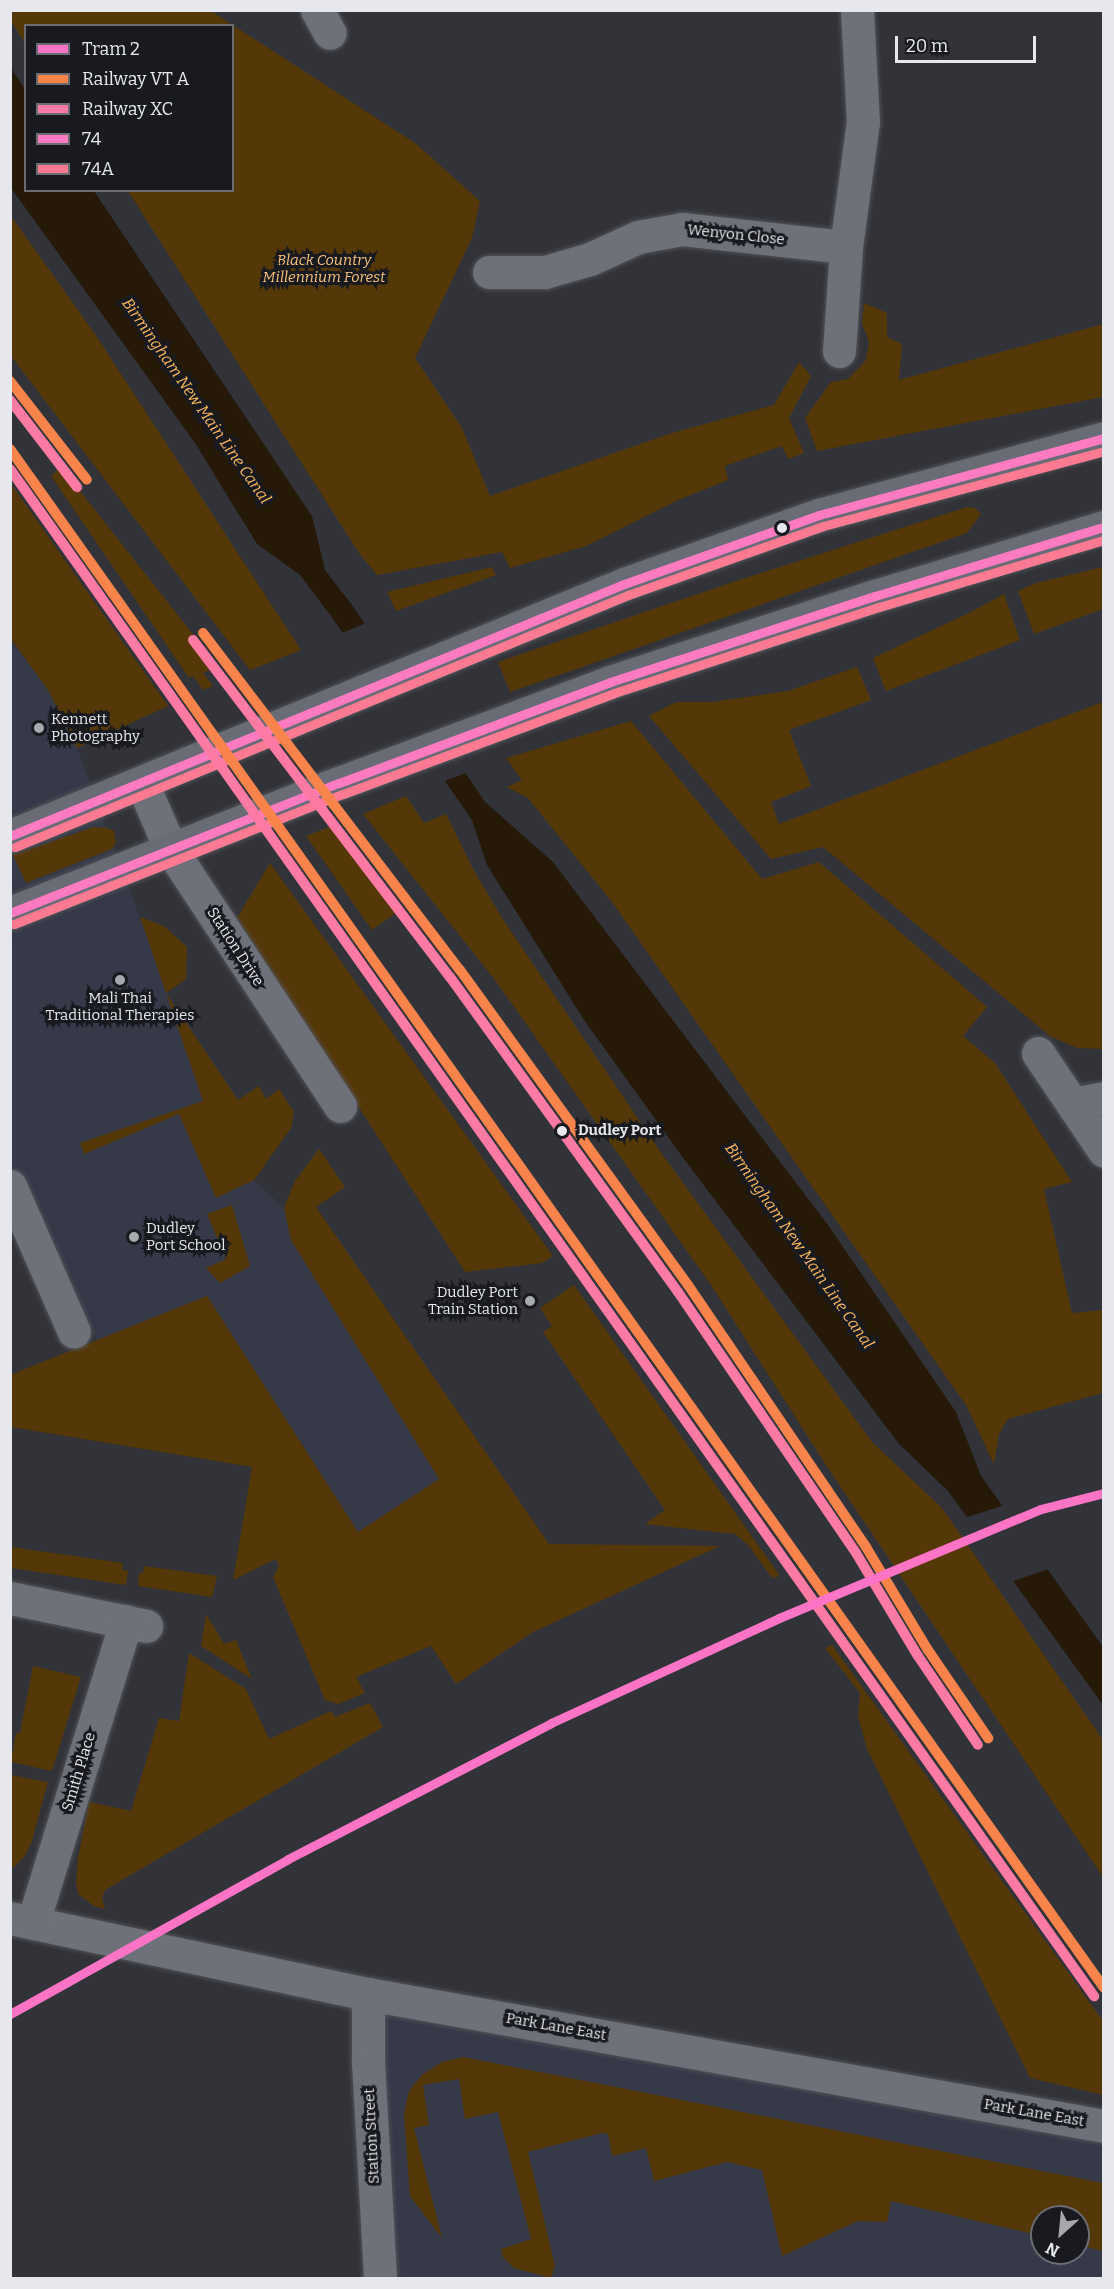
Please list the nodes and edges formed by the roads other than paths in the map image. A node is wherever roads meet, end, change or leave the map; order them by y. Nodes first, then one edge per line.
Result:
1 (857, 10) edge
2 (846, 247) junction
3 (489, 272) dead end
4 (840, 351) dead end
5 (1104, 438) edge
6 (1104, 527) edge
7 (142, 783) junction
8 (10, 836) edge
9 (170, 848) junction
10 (10, 913) edge
11 (1038, 1053) dead end
12 (1088, 1101) edge
13 (340, 1106) dead end
14 (1104, 1151) edge
15 (10, 1186) edge
16 (74, 1332) dead end
17 (10, 1598) edge
18 (22, 1920) edge
19 (368, 1994) junction
20 (1104, 2126) edge
21 (380, 2278) edge

1 - 2 street
2 - 3 street, Wenyon Close
2 - 4 street
5 - 7 highway
6 - 9 highway
7 - 8 highway
7 - 9 street, Station Drive
9 - 10 highway
9 - 13 street, Station Drive
11 - 12 street
12 - 14 street
15 - 16 street
17 - 18 street, Smith Place
18 - 19 street, Park Lane East
19 - 20 street, Park Lane East
19 - 21 street, Station Street

